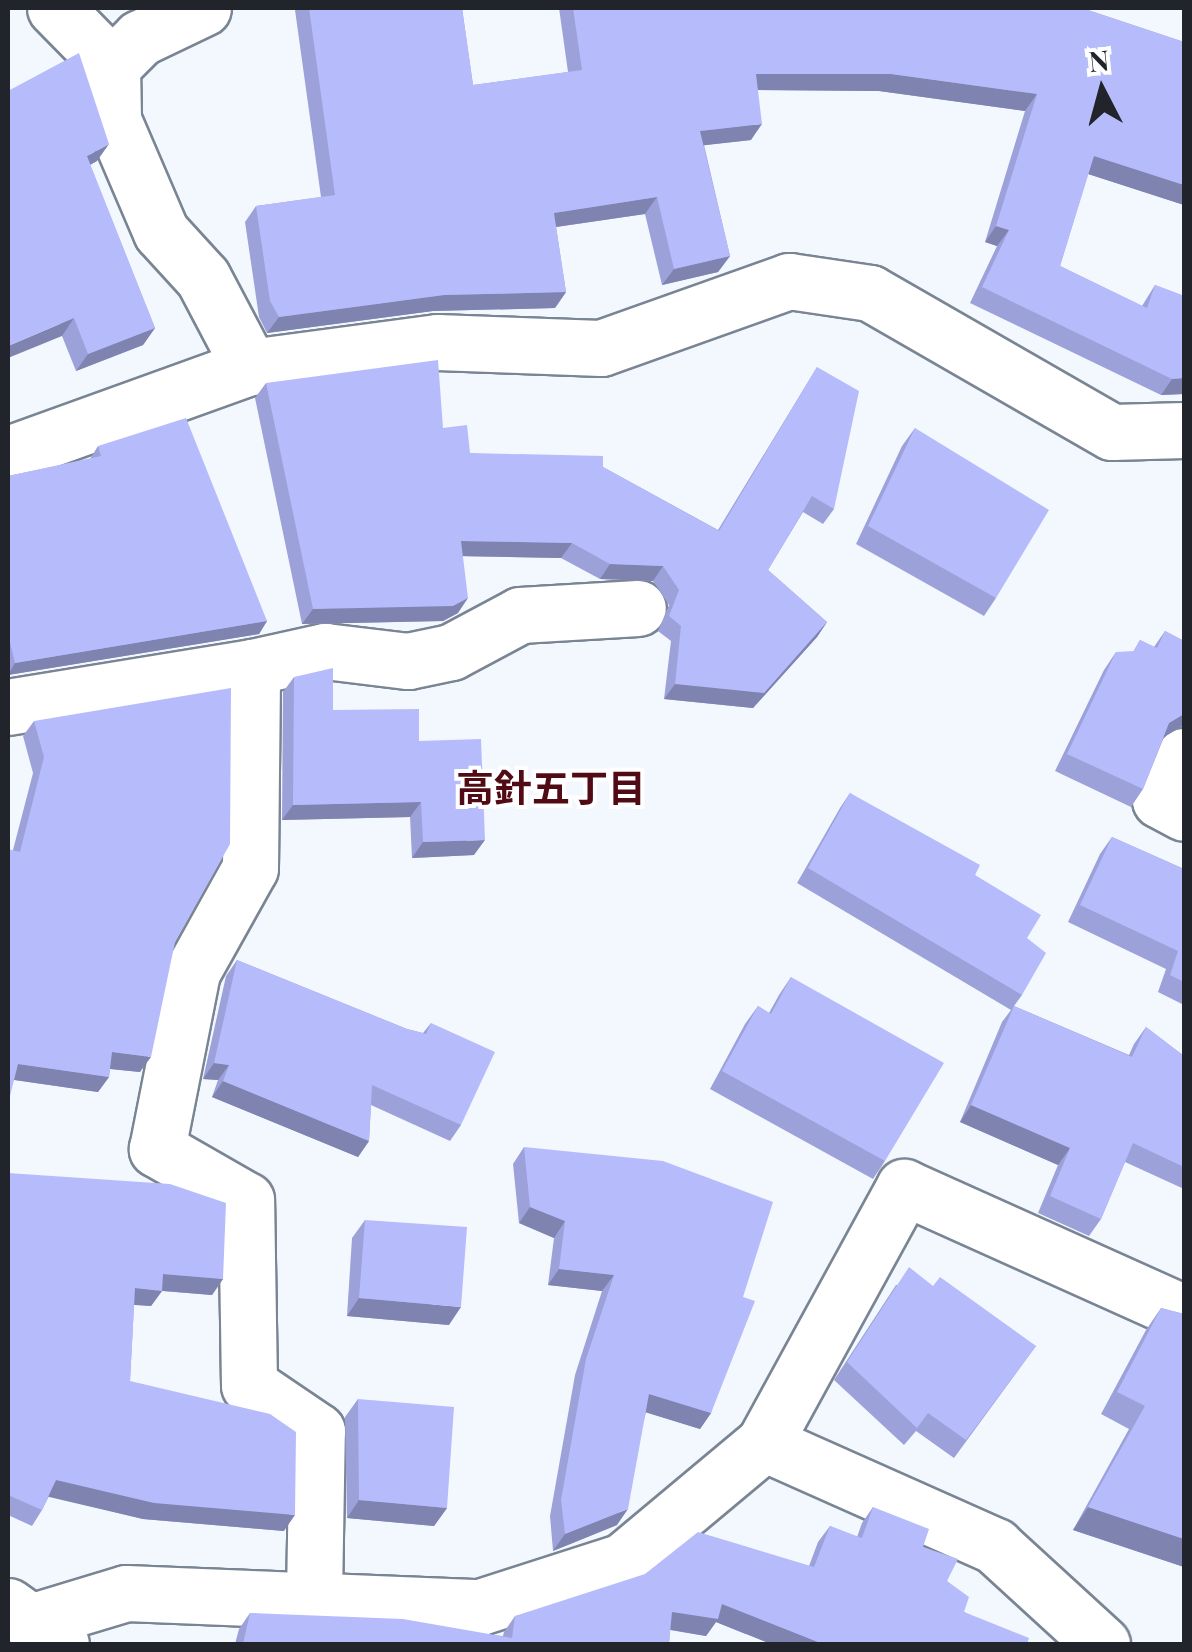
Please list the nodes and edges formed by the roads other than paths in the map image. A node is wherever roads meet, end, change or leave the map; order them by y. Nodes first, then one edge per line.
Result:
1 (55, 8) edge
2 (203, 8) edge
3 (112, 66) junction
4 (250, 367) junction
5 (1184, 430) edge
6 (8, 454) edge
7 (638, 608) dead end
8 (252, 667) junction
9 (8, 707) edge
10 (1184, 756) edge
11 (1184, 814) edge
12 (1184, 1314) edge
13 (764, 1444) junction
14 (314, 1595) junction
15 (33, 1624) edge
16 (1102, 1644) edge

1 - 3 street
2 - 3 street
3 - 4 street
4 - 5 street
4 - 6 street
7 - 8 street
8 - 9 street
8 - 14 street
10 - 11 street
12 - 13 street
13 - 14 street
13 - 16 street
14 - 15 street

